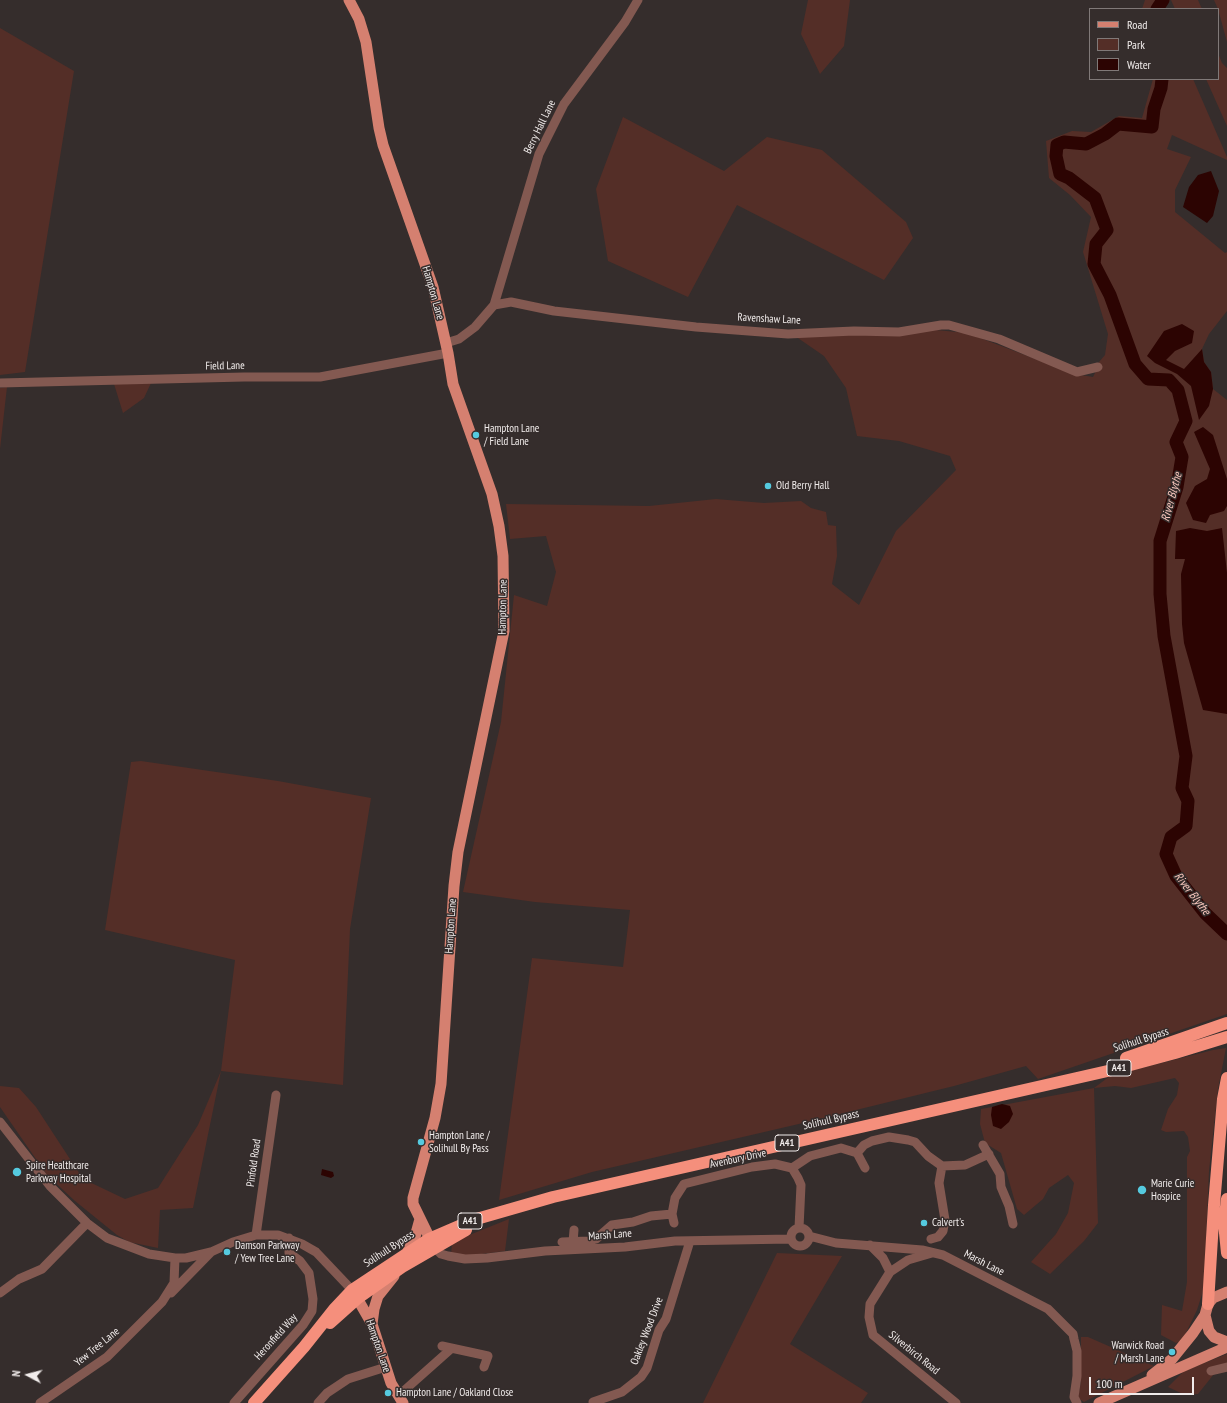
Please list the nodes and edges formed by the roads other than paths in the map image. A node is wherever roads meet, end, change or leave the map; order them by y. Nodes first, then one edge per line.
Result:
1 (349, 0) edge
2 (638, 0) edge
3 (494, 305) junction
4 (447, 348) junction
5 (1098, 367) dead end
6 (0, 383) edge
7 (1227, 1024) edge
8 (1227, 1037) edge
9 (1227, 1078) edge
10 (1062, 1080) junction
11 (276, 1095) dead end
12 (0, 1122) edge
13 (983, 1145) dead end
14 (857, 1153) junction
15 (989, 1154) junction
16 (942, 1166) junction
17 (792, 1168) junction
18 (865, 1168) dead end
19 (1227, 1199) edge
20 (1011, 1214) junction
21 (1001, 1216) dead end
22 (420, 1219) junction
23 (87, 1223) junction
24 (1013, 1224) dead end
25 (799, 1228) junction
26 (574, 1230) dead end
27 (256, 1235) junction
28 (809, 1236) junction
29 (289, 1238) junction
30 (791, 1239) junction
31 (938, 1240) dead end
32 (690, 1241) junction
33 (562, 1242) dead end
34 (573, 1242) junction
35 (432, 1243) junction
36 (870, 1246) junction
37 (408, 1251) junction
38 (210, 1252) junction
39 (933, 1252) junction
40 (1227, 1253) edge
41 (175, 1258) junction
42 (402, 1267) junction
43 (890, 1272) junction
44 (1227, 1292) edge
45 (0, 1293) edge
46 (355, 1294) junction
47 (162, 1302) junction
48 (1206, 1310) junction
49 (372, 1324) junction
50 (1227, 1342) edge
51 (442, 1346) dead end
52 (1227, 1347) edge
53 (452, 1348) junction
54 (386, 1367) junction
55 (484, 1367) dead end
56 (1227, 1367) edge
57 (1211, 1371) dead end
58 (1139, 1385) junction
59 (400, 1399) edge
60 (1073, 1401) edge
61 (593, 1402) edge
62 (40, 1403) edge
63 (234, 1403) edge
64 (254, 1403) edge
65 (318, 1403) edge
66 (956, 1403) edge
67 (1099, 1403) edge

1 - 4 main road, Hampton Lane
2 - 3 street, Berry Hall Lane
3 - 4 street
3 - 5 street, Ravenshaw Lane
4 - 6 street, Field Lane
4 - 22 main road, Hampton Lane
7 - 10 highway, Solihull Bypass / A41
8 - 10 highway, Solihull Bypass / A41
9 - 48 highway
10 - 35 highway, Solihull Bypass / A41
11 - 27 street, Pinfold Road
12 - 23 street
13 - 15 street
14 - 16 street
14 - 17 street
14 - 18 street
15 - 16 street
15 - 20 street
16 - 31 street
17 - 25 street
17 - 34 street, Avenbury Drive
19 - 40 highway
20 - 21 street
20 - 24 street
22 - 35 main road, Hampton Lane
22 - 37 main road
23 - 41 street
23 - 45 street
25 - 28 street
25 - 30 street
26 - 34 street
27 - 29 street, Yew Tree Lane
27 - 38 street, Yew Tree Lane
28 - 30 street
28 - 36 street, Marsh Lane
29 - 46 street, Yew Tree Lane
29 - 63 street, Heronfield Way
30 - 32 street, Marsh Lane
32 - 35 street, Marsh Lane
32 - 61 street, Oakley Wood Drive
33 - 34 street, Avenbury Drive
35 - 37 highway, Solihull Bypass / A41
35 - 42 highway, Solihull Bypass / A41
36 - 39 street, Marsh Lane
36 - 43 street
37 - 46 highway, Solihull Bypass / A41
38 - 41 street, Yew Tree Lane
38 - 47 street, Yew Tree Lane
39 - 43 street, Silverbirch Road
39 - 60 street, Marsh Lane
41 - 47 street, Yew Tree Lane
42 - 46 highway, Solihull Bypass / A41
42 - 49 main road
43 - 66 street, Silverbirch Road
44 - 48 main road
46 - 49 main road, Hampton Lane
46 - 64 highway, Solihull Bypass / A41
47 - 62 street, Yew Tree Lane
48 - 50 main road
48 - 58 main road
49 - 54 main road, Hampton Lane
51 - 53 street
52 - 58 main road
53 - 55 street
53 - 59 street
54 - 59 main road, Hampton Lane
54 - 65 street
56 - 57 street
58 - 67 main road

